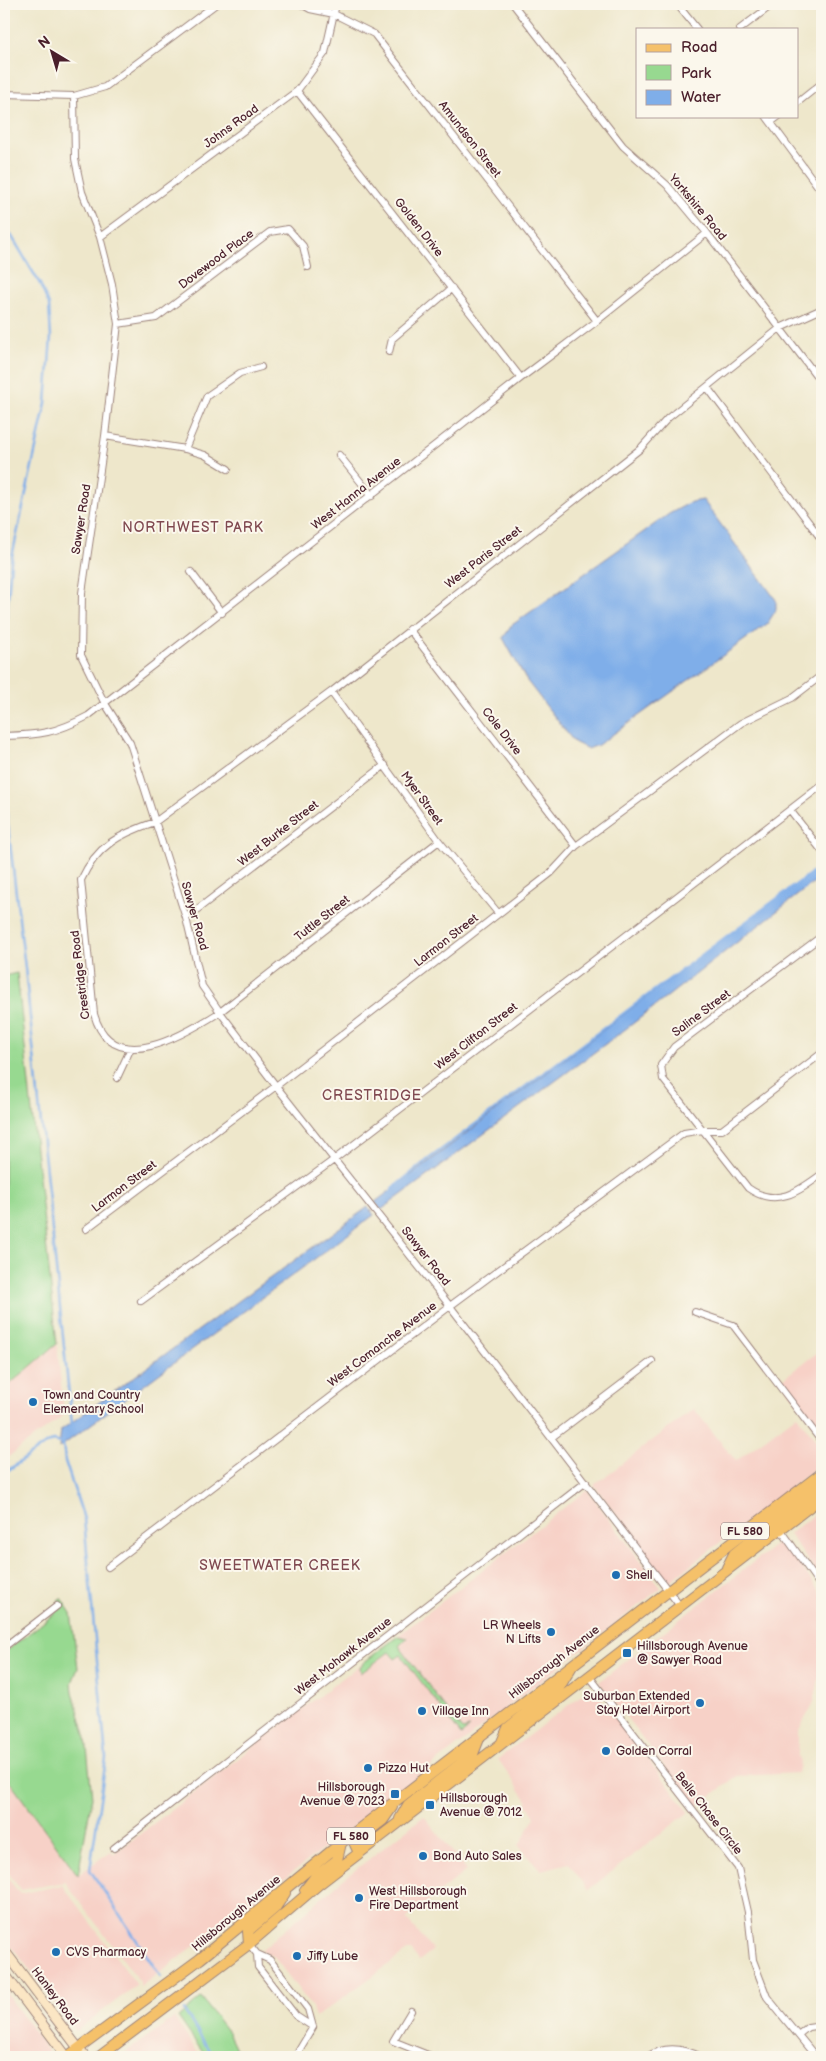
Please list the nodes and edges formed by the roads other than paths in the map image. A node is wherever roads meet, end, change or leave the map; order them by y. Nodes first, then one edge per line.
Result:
1 (216, 4) edge
2 (301, 4) edge
3 (336, 4) edge
4 (513, 4) edge
5 (678, 4) edge
6 (773, 4) edge
7 (334, 14) junction
8 (696, 28) edge
9 (741, 28) edge
10 (822, 84) edge
11 (297, 91) junction
12 (4, 94) edge
13 (74, 96) junction
14 (798, 101) edge
15 (768, 118) edge
16 (776, 118) edge
17 (771, 122) junction
18 (822, 192) edge
19 (707, 233) junction
20 (100, 236) junction
21 (308, 267) dead end
22 (452, 288) junction
23 (822, 309) edge
24 (598, 321) junction
25 (118, 324) junction
26 (780, 328) junction
27 (389, 352) dead end
28 (261, 367) dead end
29 (521, 378) junction
30 (822, 383) edge
31 (707, 387) junction
32 (106, 436) junction
33 (185, 449) junction
34 (339, 455) dead end
35 (228, 469) dead end
36 (372, 496) junction
37 (822, 540) edge
38 (191, 572) dead end
39 (222, 613) junction
40 (409, 629) junction
41 (822, 674) edge
42 (331, 692) junction
43 (104, 702) junction
44 (4, 736) edge
45 (385, 765) junction
46 (822, 785) edge
47 (790, 810) junction
48 (155, 822) junction
49 (439, 841) junction
50 (576, 846) junction
51 (822, 852) edge
52 (498, 913) junction
53 (186, 918) junction
54 (822, 936) edge
55 (220, 1012) junction
56 (130, 1050) junction
57 (822, 1053) edge
58 (117, 1078) dead end
59 (276, 1086) junction
60 (703, 1130) junction
61 (335, 1158) junction
62 (821, 1176) edge
63 (86, 1229) dead end
64 (141, 1301) dead end
65 (450, 1306) junction
66 (694, 1312) dead end
67 (652, 1361) dead end
68 (552, 1438) junction
69 (822, 1442) edge
70 (822, 1473) edge
71 (586, 1482) junction
72 (822, 1484) edge
73 (822, 1498) edge
74 (783, 1502) junction
75 (781, 1530) junction
76 (108, 1567) dead end
77 (726, 1571) junction
78 (822, 1588) edge
79 (668, 1590) junction
80 (57, 1606) dead end
81 (680, 1606) junction
82 (4, 1647) edge
83 (575, 1661) junction
84 (589, 1676) junction
85 (480, 1735) junction
86 (502, 1744) junction
87 (399, 1798) junction
88 (397, 1824) junction
89 (341, 1843) junction
90 (114, 1848) dead end
91 (359, 1854) junction
92 (292, 1882) junction
93 (292, 1907) junction
94 (249, 1944) junction
95 (4, 1950) edge
96 (257, 1954) junction
97 (4, 1973) edge
98 (412, 2011) dead end
99 (313, 2027) junction
100 (822, 2032) edge
101 (798, 2035) junction
102 (82, 2053) edge
103 (67, 2057) edge
104 (99, 2057) edge
105 (295, 2057) edge
106 (433, 2057) edge
107 (647, 2057) edge
108 (701, 2057) edge
109 (816, 2057) edge

1 - 13 street
2 - 7 street, Amundson Street
3 - 7 street, Johns Road
4 - 19 street, Yorkshire Road
5 - 8 street
6 - 9 street
7 - 11 street, Johns Road
7 - 24 street, Amundson Street
10 - 14 street
11 - 20 street, Johns Road
11 - 22 street, Golden Drive
12 - 13 street
13 - 20 street, Sawyer Road
15 - 17 street
16 - 17 street
17 - 18 street
19 - 24 street, West Hanna Avenue
19 - 26 street, Yorkshire Road
20 - 25 street, Sawyer Road
21 - 25 street, Dovewood Place
22 - 27 street
22 - 29 street, Golden Drive
23 - 26 street, West Paris Street
24 - 29 street, West Hanna Avenue
25 - 32 street, Sawyer Road
26 - 30 street, Yorkshire Road
26 - 31 street, West Paris Street
28 - 33 street
29 - 36 street, West Hanna Avenue
31 - 37 street
31 - 40 street, West Paris Street
32 - 33 street
32 - 43 street, Sawyer Road
33 - 35 street
34 - 36 street
36 - 39 street, West Hanna Avenue
38 - 39 street
39 - 43 street, West Hanna Avenue
40 - 42 street, West Paris Street
40 - 50 street, Cole Drive
41 - 50 street, Larmon Street
42 - 45 street, Myer Street
42 - 48 street, West Paris Street
43 - 44 street, West Hanna Avenue
43 - 48 street, Sawyer Road
45 - 49 street, Myer Street
45 - 53 street, West Burke Street
46 - 47 street, West Clifton Street
47 - 51 street
47 - 61 street, West Clifton Street
48 - 53 street, Sawyer Road
48 - 56 street, Crestridge Road
49 - 52 street, Myer Street
49 - 55 street, Tuttle Street
50 - 52 street, Larmon Street
52 - 59 street, Larmon Street
53 - 55 street, Sawyer Road
54 - 60 street, Saline Street
55 - 56 street
55 - 59 street, Sawyer Road
56 - 58 street
57 - 60 street, West Comanche Avenue
59 - 61 street, Sawyer Road
59 - 63 street, Larmon Street
60 - 62 street, Saline Street
60 - 65 street, West Comanche Avenue
61 - 64 street, West Clifton Street
61 - 65 street, Sawyer Road
65 - 68 street, Sawyer Road
65 - 76 street, West Comanche Avenue
66 - 69 street
67 - 68 street
68 - 71 street, Sawyer Road
70 - 74 main road, Hillsborough Avenue / FL 580
71 - 79 street, Sawyer Road
71 - 90 street, West Mohawk Avenue
72 - 75 main road
73 - 75 main road, FL 580
74 - 77 main road
74 - 79 main road, Hillsborough Avenue / FL 580
75 - 77 main road, FL 580
75 - 78 street
77 - 81 main road, FL 580
79 - 81 street, Sawyer Road
79 - 83 main road, Hillsborough Avenue / FL 580
80 - 82 street
81 - 84 main road, FL 580
83 - 85 main road, Hillsborough Avenue / FL 580
83 - 86 main road
84 - 86 main road, FL 580
84 - 101 street, Belle Chase Circle
85 - 87 main road, Hillsborough Avenue / FL 580
85 - 88 main road
86 - 88 main road, FL 580
87 - 89 main road, Hillsborough Avenue / FL 580
87 - 91 main road
88 - 91 main road, FL 580
89 - 92 main road, Hillsborough Avenue / FL 580
89 - 93 main road
91 - 93 main road, FL 580
92 - 94 main road
92 - 102 main road, Hillsborough Avenue / FL 580
93 - 94 main road, FL 580
94 - 96 street
94 - 104 main road, FL 580
95 - 102 main road, Hanley Road
96 - 99 street
96 - 99 street
97 - 103 main road
98 - 106 street
99 - 105 street
100 - 101 street
101 - 109 street, Belle Chase Circle
102 - 103 main road, Hillsborough Avenue / FL 580
107 - 108 street

